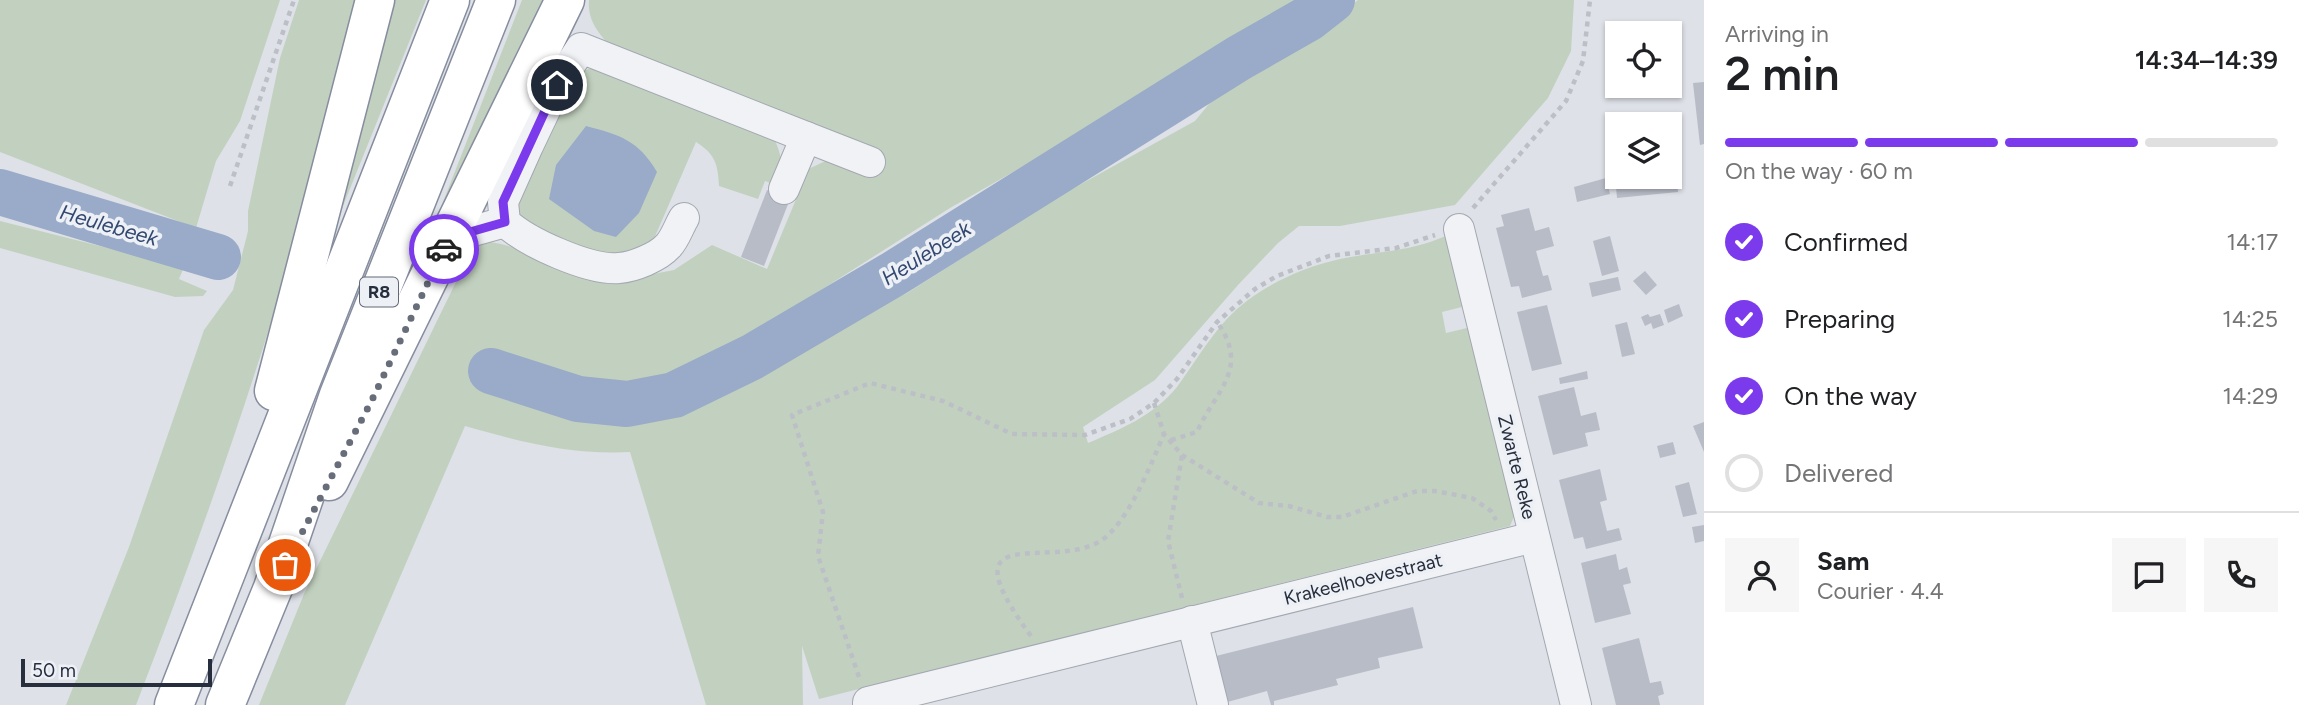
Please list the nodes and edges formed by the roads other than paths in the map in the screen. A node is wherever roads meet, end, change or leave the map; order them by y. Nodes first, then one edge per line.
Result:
1 (375, 0) edge
2 (450, 0) edge
3 (496, 0) edge
4 (565, 0) edge
5 (571, 0) edge
6 (581, 48) junction
7 (806, 137) junction
8 (870, 162) dead end
9 (784, 189) dead end
10 (684, 218) dead end
11 (505, 222) junction
12 (1457, 225) road end
13 (446, 245) junction
14 (1522, 540) junction
15 (228, 565) junction
16 (273, 588) junction
17 (1192, 621) junction
18 (868, 703) edge
19 (174, 705) edge
20 (225, 705) edge
21 (1213, 705) edge
22 (1576, 705) edge

1 - 15 highway, R8
2 - 15 highway, R8
3 - 16 highway, R8
4 - 13 highway, R8
5 - 6 street
6 - 7 street
6 - 11 street
7 - 8 street
7 - 9 street
10 - 11 street
11 - 13 street
12 - 14 street, Zwarte Reke
13 - 16 highway, R8
14 - 17 street, Krakeelhoevestraat
14 - 22 street, Zwarte Reke
15 - 19 highway, R8
16 - 20 highway, R8
17 - 18 street, Krakeelhoevestraat
17 - 21 street

